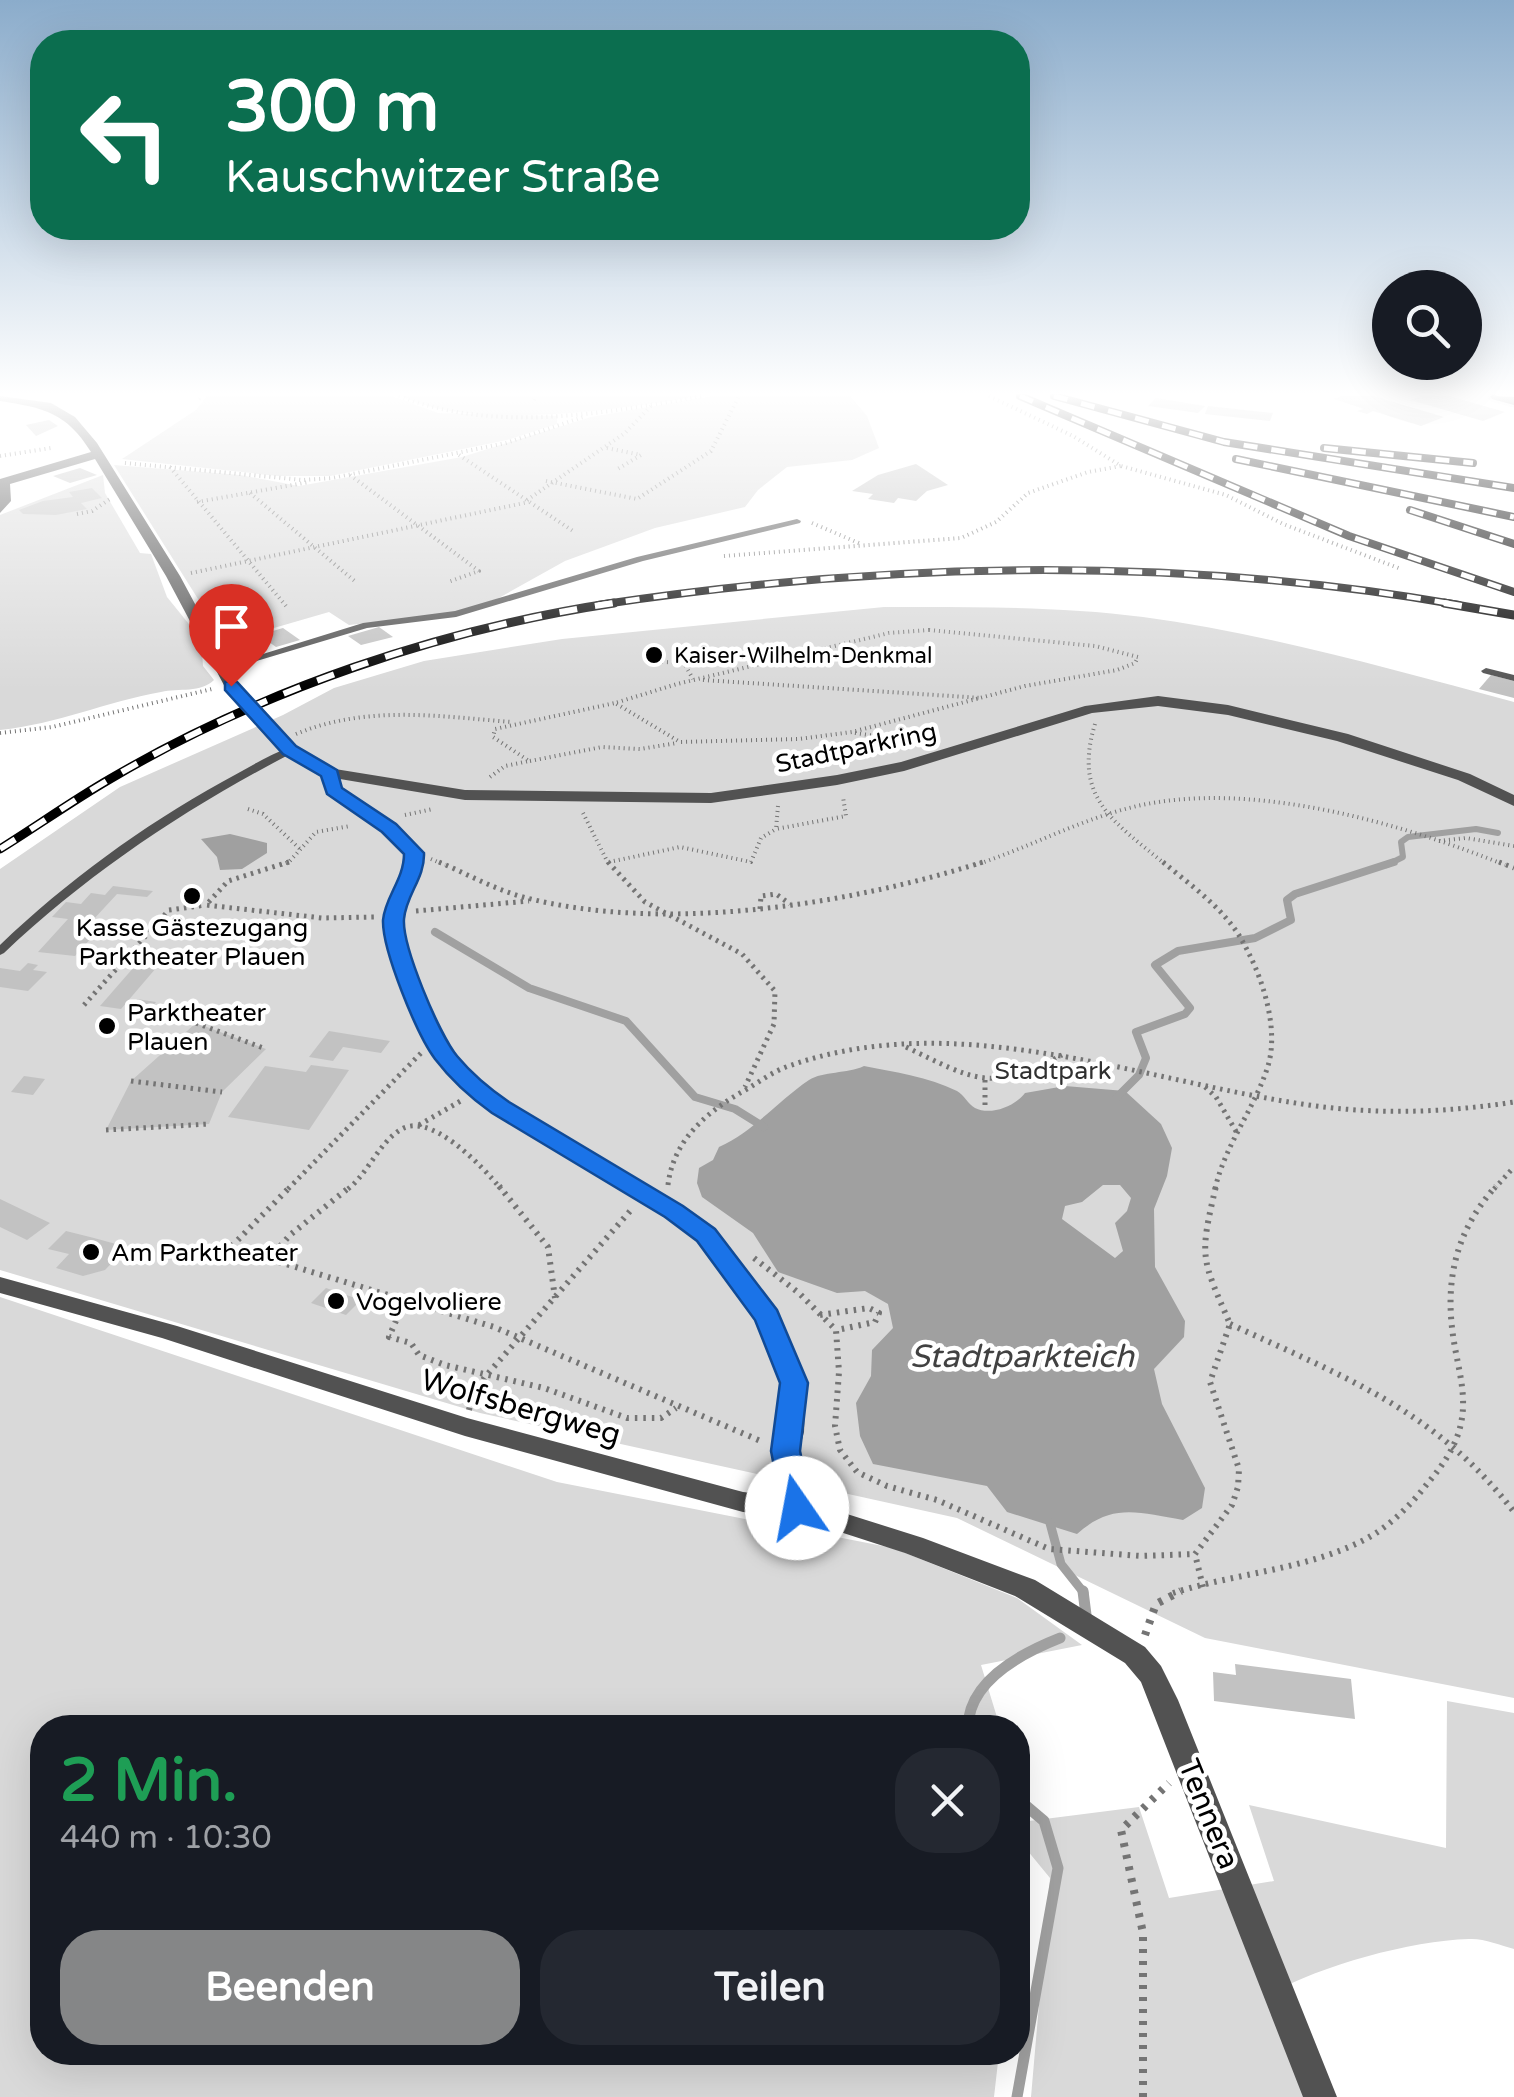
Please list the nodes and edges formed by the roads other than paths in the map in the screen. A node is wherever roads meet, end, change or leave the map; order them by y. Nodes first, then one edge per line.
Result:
1 (121, 494) edge
2 (797, 521) road end
3 (1486, 671) dead end
4 (227, 677) junction
5 (1514, 678) edge
6 (286, 746) junction
7 (330, 774) junction
8 (1514, 801) edge
9 (0, 951) edge
10 (0, 1285) edge
11 (797, 1508) junction
12 (1025, 1588) joint
13 (1320, 2097) edge

1 - 4 street, Stadtparkring
2 - 4 lane
3 - 5 lane
4 - 6 street, Stadtparkring
6 - 7 street, Stadtparkring
6 - 9 lane
7 - 8 street, Stadtparkring
7 - 11 street
10 - 11 street, Wolfsbergweg
11 - 12 street, Wolfsbergweg
12 - 13 street, Tennera

